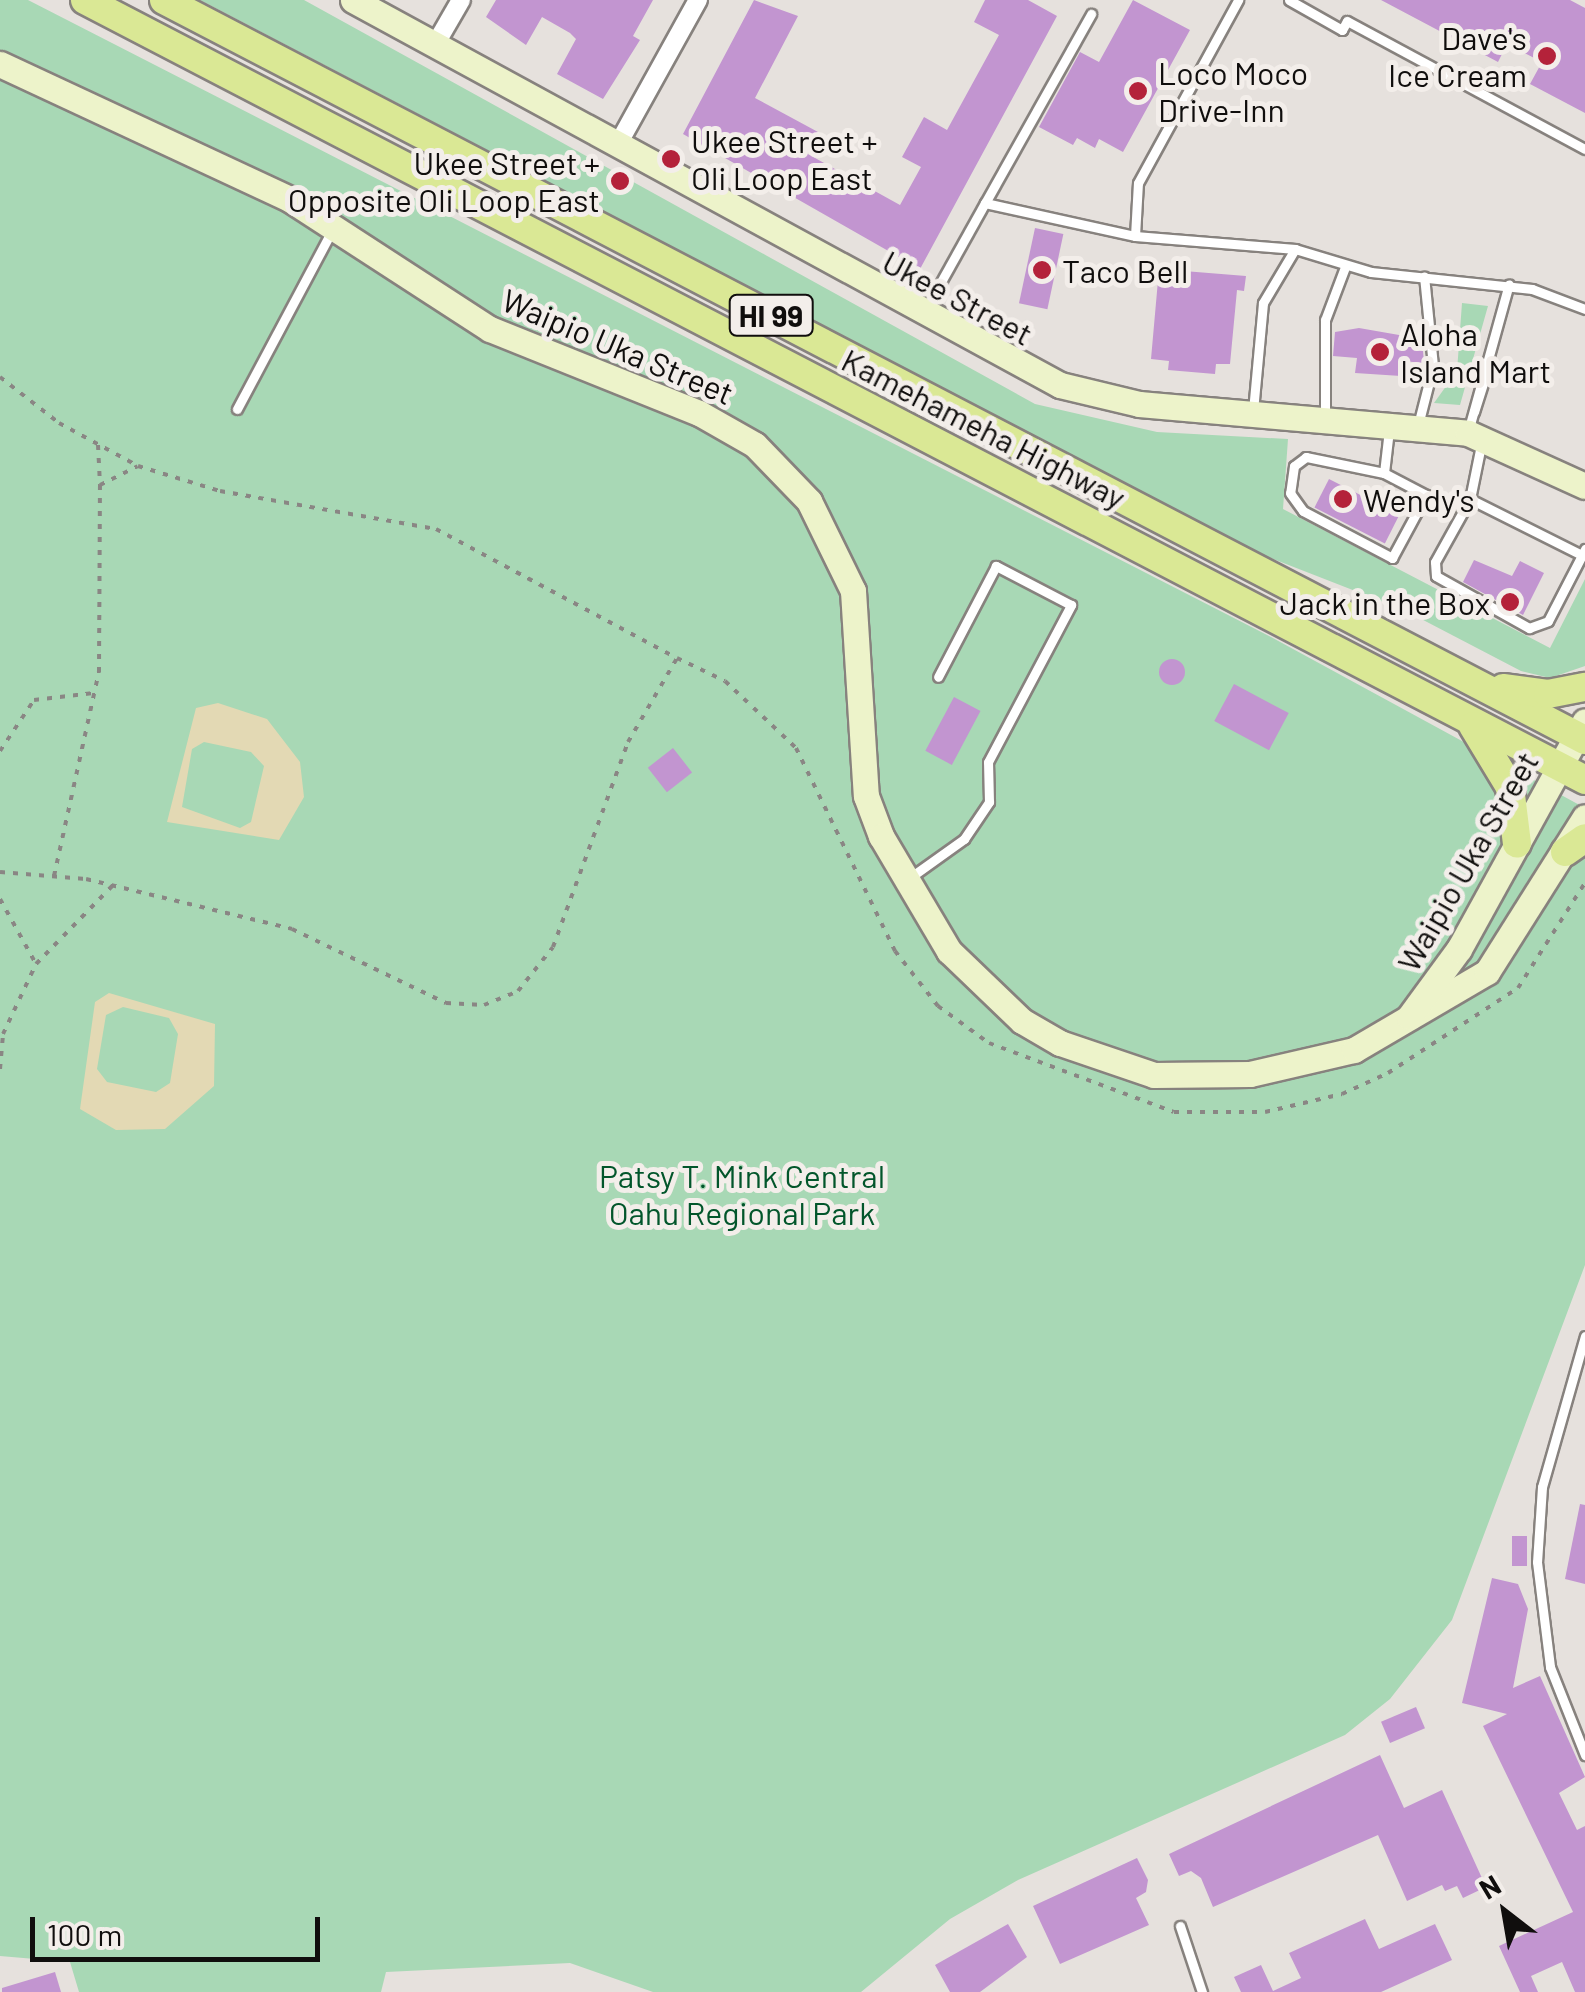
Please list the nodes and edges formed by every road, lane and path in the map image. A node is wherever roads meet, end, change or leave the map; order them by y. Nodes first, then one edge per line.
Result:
1 (85, 0) edge
2 (164, 0) edge
3 (354, 0) edge
4 (460, 0) edge
5 (698, 0) edge
6 (1238, 0) edge
7 (1289, 0) edge
8 (1091, 14) dead end
9 (435, 45) junction
10 (0, 64) edge
11 (616, 146) junction
12 (1585, 149) edge
13 (986, 203) junction
14 (335, 225) junction
15 (1134, 236) junction
16 (1295, 249) junction
17 (1345, 267) junction
18 (1424, 276) junction
19 (1509, 284) junction
20 (1585, 309) edge
21 (922, 316) junction
22 (0, 376) edge
23 (237, 409) dead end
24 (1252, 412) junction
25 (1325, 418) junction
26 (1389, 423) junction
27 (1418, 425) junction
28 (1475, 428) junction
29 (98, 445) junction
30 (138, 466) junction
31 (1384, 473) junction
32 (100, 486) junction
33 (1585, 486) edge
34 (1470, 499) junction
35 (1584, 552) edge
36 (677, 658) junction
37 (1444, 666) junction
38 (938, 677) dead end
39 (1585, 687) edge
40 (94, 693) junction
41 (1468, 721) junction
42 (1582, 732) edge
43 (0, 752) edge
44 (1573, 774) edge
45 (1585, 817) edge
46 (1517, 844) junction
47 (1575, 845) edge
48 (0, 872) edge
49 (54, 876) junction
50 (906, 880) junction
51 (1585, 882) edge
52 (112, 886) junction
53 (0, 899) edge
54 (36, 964) junction
55 (1398, 1028) junction
56 (0, 1069) edge
57 (1585, 1336) edge
58 (1585, 1755) edge
59 (1180, 1926) dead end
60 (1202, 1992) edge

1 - 41 main road, Kamehameha Highway / HI 99
2 - 37 main road, Kamehameha Highway / HI 99
3 - 9 street, Ukee Street
4 - 9 street
5 - 11 street
6 - 15 lane
7 - 12 lane
8 - 13 lane
9 - 11 street, Ukee Street
10 - 14 street, Waipio Uka Street
11 - 21 street, Ukee Street
13 - 15 lane
13 - 21 lane
14 - 23 lane
14 - 50 street, Waipio Uka Street
15 - 16 lane
16 - 17 lane
16 - 24 lane
17 - 18 lane
17 - 25 lane
18 - 19 lane
18 - 27 lane
19 - 20 lane
19 - 28 lane
21 - 24 street, Ukee Street
22 - 29 path
24 - 25 street, Ukee Street
25 - 26 street, Ukee Street
26 - 27 street, Ukee Street
26 - 31 lane
27 - 28 street, Ukee Street
28 - 33 street, Ukee Street
28 - 34 lane
29 - 30 path
29 - 32 path
30 - 32 path
30 - 36 path
31 - 31 lane
32 - 40 path
34 - 35 lane
34 - 35 lane
36 - 51 path
36 - 52 path
37 - 39 main road
37 - 42 main road, Kamehameha Highway / HI 99
38 - 50 lane
40 - 43 path
40 - 49 path
41 - 44 main road, Kamehameha Highway / HI 99
41 - 46 main road
42 - 44 street, Waipio Uka Street
44 - 46 street, Waipio Uka Street
45 - 47 street, Waipio Uka Street
46 - 55 street, Waipio Uka Street
47 - 55 street, Waipio Uka Street
48 - 49 path
49 - 52 path
50 - 55 street, Waipio Uka Street
52 - 54 path
53 - 54 path
54 - 56 path
57 - 58 lane
59 - 60 lane

